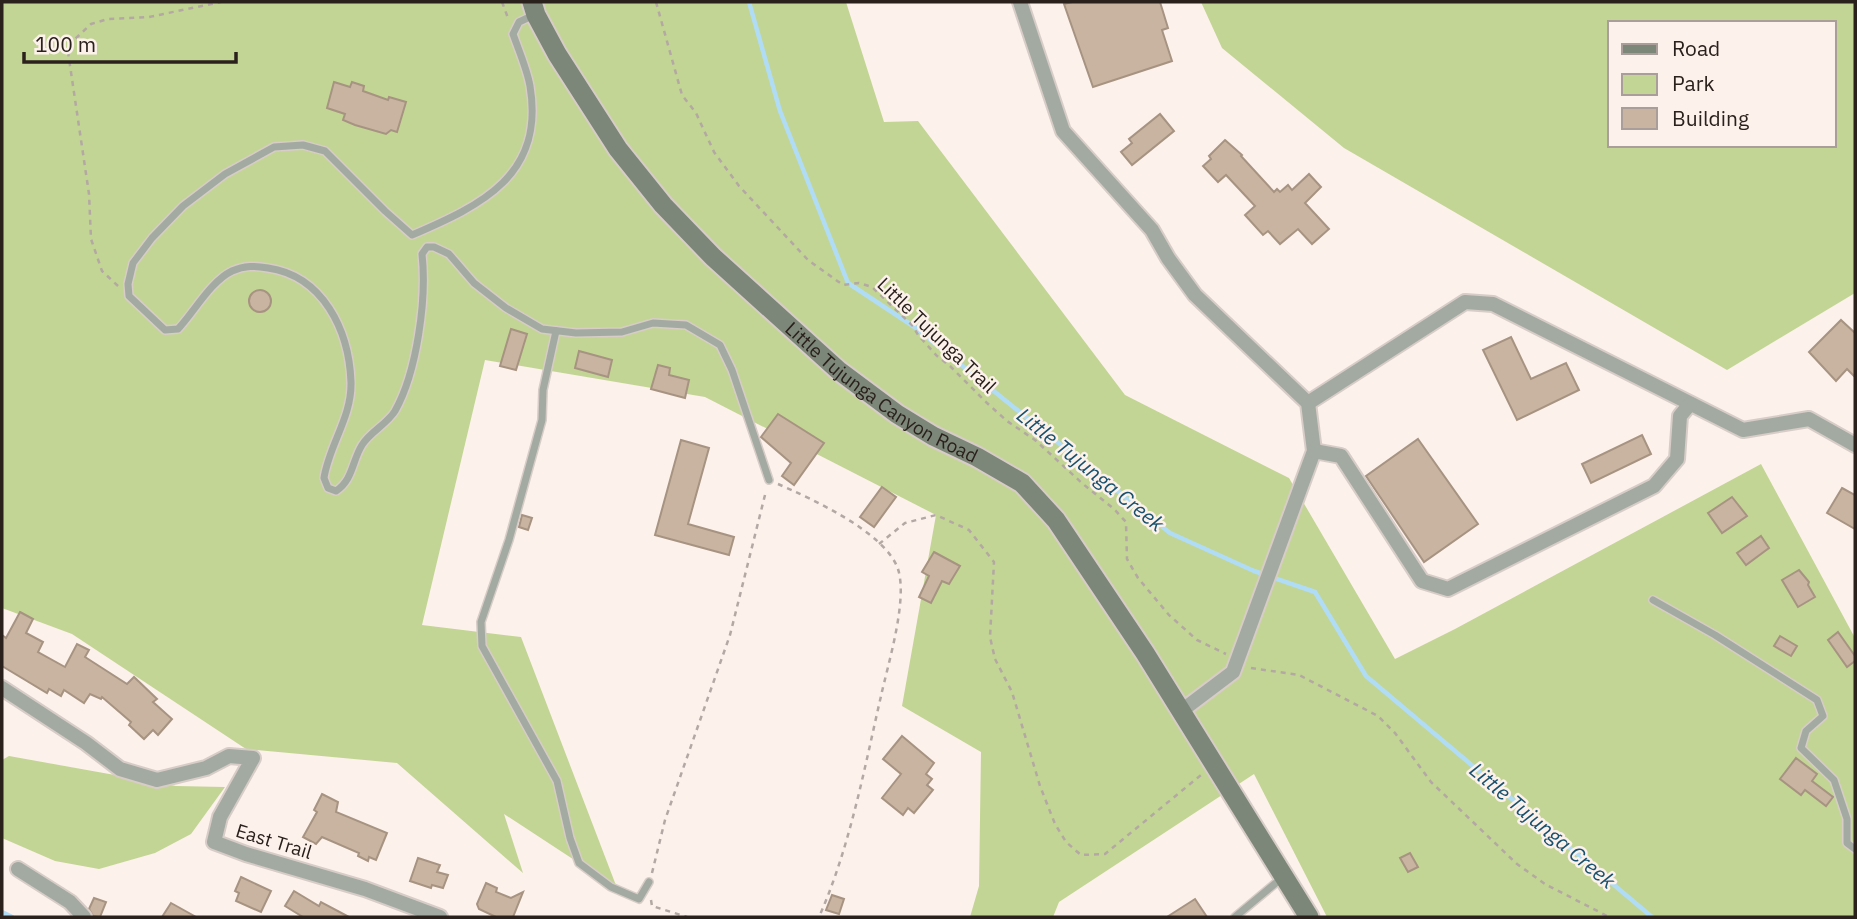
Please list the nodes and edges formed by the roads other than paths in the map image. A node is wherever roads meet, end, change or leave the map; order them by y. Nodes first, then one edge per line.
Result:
1 (1020, 2) edge
2 (534, 8) edge
3 (556, 331) junction
4 (1308, 403) junction
5 (1690, 404) junction
6 (1855, 445) edge
7 (1314, 451) junction
8 (769, 480) road end
9 (1653, 600) dead end
10 (2, 688) edge
11 (1180, 712) junction
12 (1855, 849) edge
13 (18, 869) dead end
14 (1283, 876) junction
15 (649, 882) road end
16 (84, 917) edge
17 (440, 917) edge
18 (1235, 917) edge
19 (1309, 917) edge

1 - 4 street
2 - 3 lane
2 - 11 main road, Little Tujunga Canyon Road
3 - 8 lane
3 - 15 lane
4 - 5 street
4 - 7 street
5 - 6 street
5 - 7 street
7 - 11 street
9 - 12 lane
10 - 17 street, East Trail
11 - 14 main road, Little Tujunga Canyon Road
13 - 16 street
14 - 18 lane
14 - 19 main road, Little Tujunga Canyon Road

